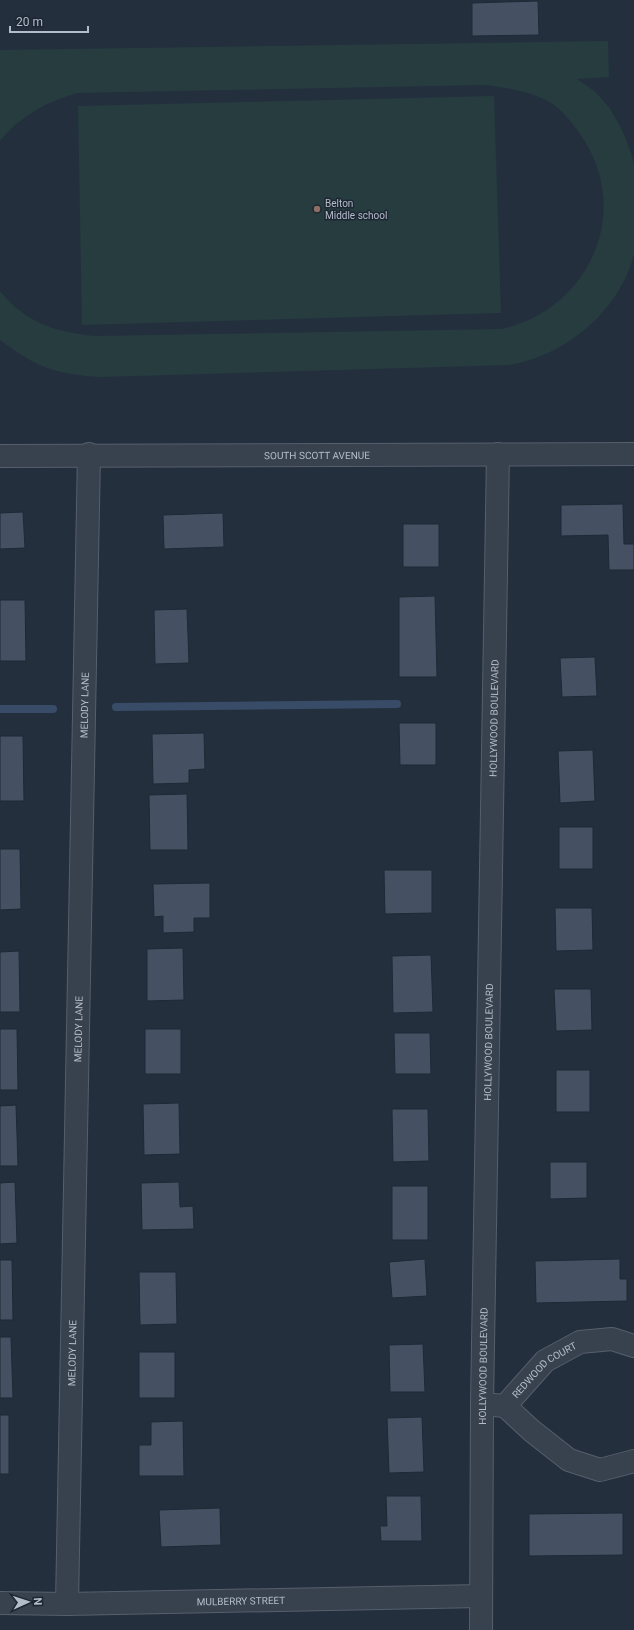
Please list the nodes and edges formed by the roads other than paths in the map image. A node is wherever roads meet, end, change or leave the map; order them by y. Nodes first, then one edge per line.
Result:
1 (89, 454) junction
2 (498, 454) junction
3 (634, 454) edge
4 (0, 456) edge
5 (634, 1346) edge
6 (482, 1404) junction
7 (505, 1406) junction
8 (634, 1461) edge
9 (481, 1596) junction
10 (0, 1603) edge
11 (67, 1604) junction
12 (481, 1630) edge

1 - 2 street, SOUTH SCOTT AVENUE
1 - 4 street, SOUTH SCOTT AVENUE
1 - 11 street, MELODY LANE
2 - 3 street, SOUTH SCOTT AVENUE
2 - 6 street, HOLLYWOOD BOULEVARD
5 - 7 street, REDWOOD COURT
6 - 7 street, REDWOOD COURT
6 - 9 street, HOLLYWOOD BOULEVARD
7 - 8 street, REDWOOD COURT
9 - 11 street, MULBERRY STREET
9 - 12 street, HOLLYWOOD BOULEVARD
10 - 11 street, MULBERRY STREET

